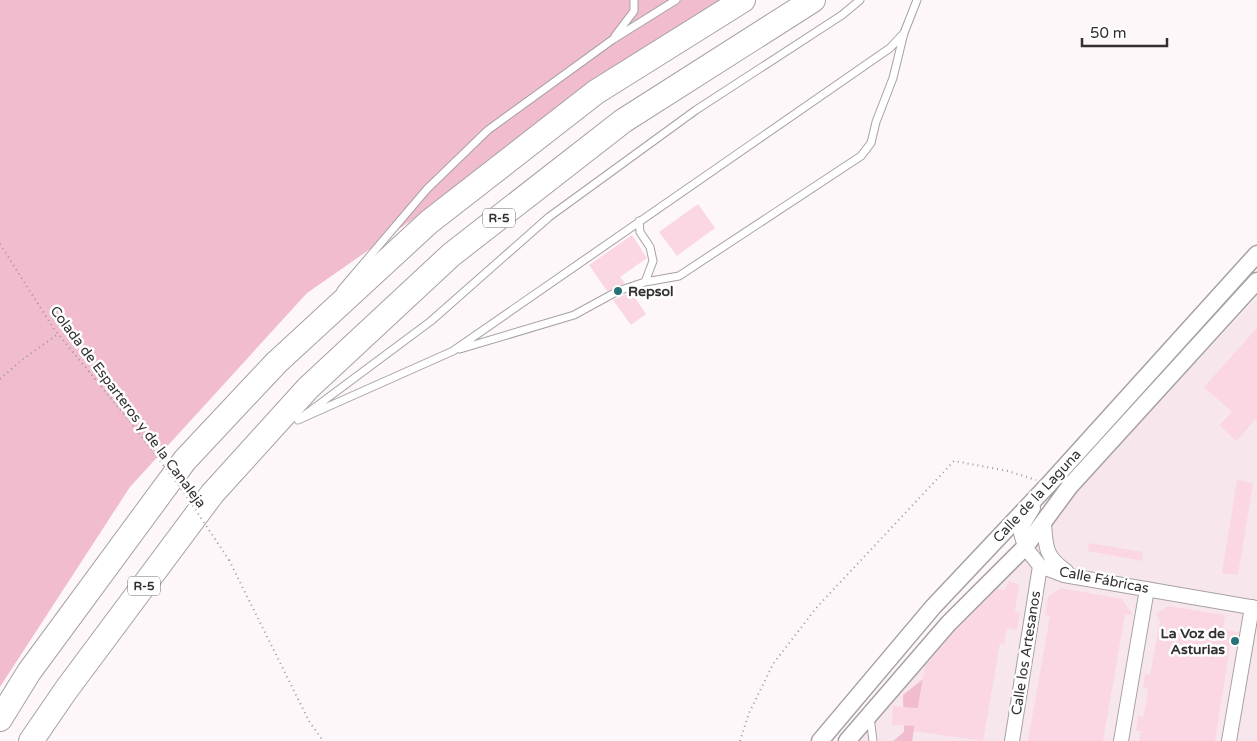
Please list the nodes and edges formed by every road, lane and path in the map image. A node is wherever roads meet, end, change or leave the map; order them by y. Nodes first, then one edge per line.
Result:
1 (634, 0) edge
2 (676, 0) edge
3 (743, 0) edge
4 (813, 0) edge
5 (860, 0) edge
6 (917, 0) edge
7 (904, 33) junction
8 (612, 40) junction
9 (639, 221) junction
10 (0, 244) edge
11 (1257, 254) edge
12 (1257, 281) edge
13 (645, 282) junction
14 (321, 321) junction
15 (58, 334) junction
16 (453, 351) junction
17 (0, 379) edge
18 (298, 420) junction
19 (223, 483) junction
20 (1047, 486) junction
21 (1044, 524) junction
22 (1025, 547) junction
23 (1040, 566) junction
24 (1073, 576) junction
25 (1147, 589) junction
26 (1255, 608) edge
27 (870, 715) junction
28 (0, 719) edge
29 (31, 741) edge
30 (324, 741) edge
31 (740, 741) edge
32 (820, 741) edge
33 (847, 741) edge
34 (873, 741) edge
35 (1012, 741) edge
36 (1121, 741) edge
37 (1229, 741) edge

1 - 8 lane
2 - 8 lane
3 - 14 highway
4 - 19 highway, R-5
5 - 18 lane
6 - 7 lane
7 - 9 lane
7 - 13 lane
8 - 14 lane
9 - 13 lane
9 - 16 lane
10 - 15 path, Colada de Esparteros y de la Canaleja
11 - 20 street, Calle de la Laguna
12 - 21 street, Calle de la Laguna
13 - 16 lane
14 - 28 highway
15 - 17 path
15 - 30 path, Colada de Esparteros y de la Canaleja, bridge
16 - 18 lane
18 - 19 highway
19 - 29 highway, R-5
20 - 22 street
20 - 31 path
20 - 32 street, Calle de la Laguna
21 - 22 street, Calle de la Laguna
21 - 24 street
22 - 23 street, Calle Fábricas
22 - 27 street, Calle de la Laguna
23 - 24 street, Calle Fábricas
23 - 35 street, Calle los Artesanos
24 - 25 street, Calle Fábricas
25 - 26 street, Calle Fábricas
25 - 36 street
26 - 37 street
27 - 33 street, Calle de la Laguna
27 - 34 lane

